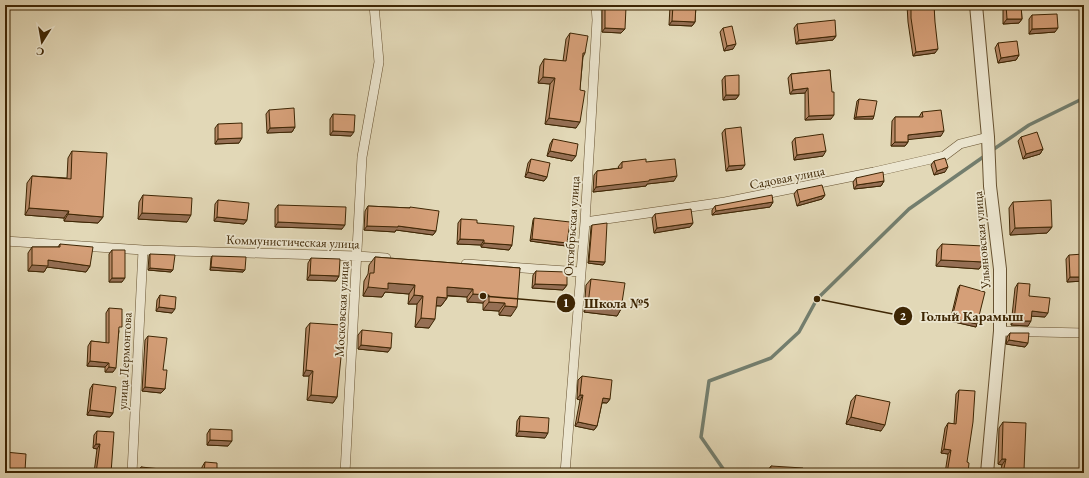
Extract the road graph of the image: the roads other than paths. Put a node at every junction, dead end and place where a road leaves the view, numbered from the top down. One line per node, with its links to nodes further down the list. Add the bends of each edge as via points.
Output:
1 (374, 5): 8 (street, Московская улица, via 379,62 362,157)
2 (596, 5): 5 (street, Октябрьская улица)
3 (976, 5): 4 (street, Ульяновская улица)
4 (988, 137): 5 (street, Садовая улица, via 960,144 944,156 874,172 725,202); 12 (street, Ульяновская улица, via 990,186 1000,269)
5 (585, 222): 11 (street, Октябрьская улица)
6 (5, 241): 7 (street, Коммунистическая улица)
7 (143, 250): 8 (street, Коммунистическая улица); 14 (street, улица Лермонтова)
8 (356, 256): 9 (street, Коммунистическая улица); 15 (street, Московская улица)
9 (395, 258)
10 (457, 263): 11 (street)
11 (581, 272): 16 (street, Октябрьская улица)
12 (1000, 331): 13 (street); 17 (street, Ульяновская улица)
13 (1084, 333)
14 (132, 473)
15 (346, 473)
16 (565, 473)
17 (987, 473)

